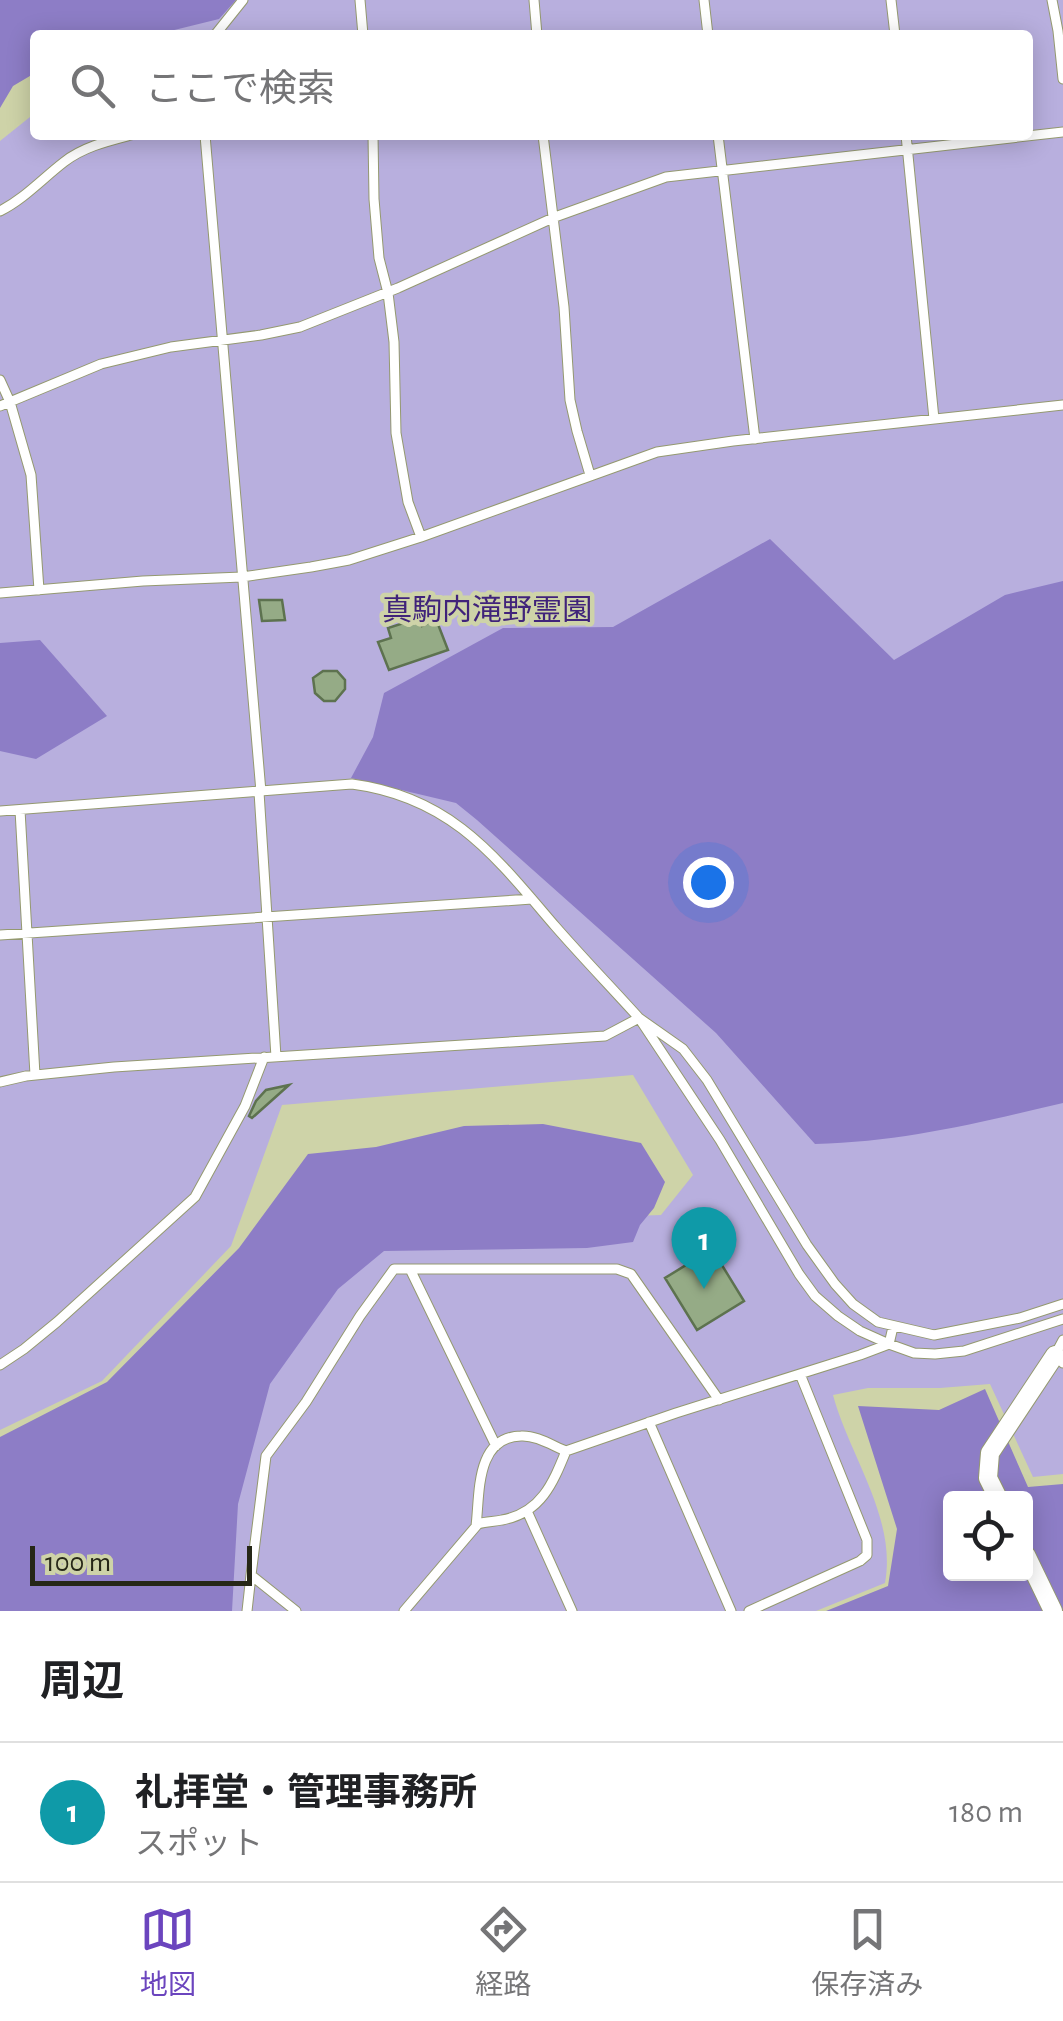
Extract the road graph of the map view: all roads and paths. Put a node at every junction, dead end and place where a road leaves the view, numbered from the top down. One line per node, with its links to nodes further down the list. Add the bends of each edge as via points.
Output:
1 (243, 0): 7 (lane)
2 (360, 0): 8 (lane)
3 (534, 0): 9 (lane)
4 (704, 0): 10 (lane)
5 (891, 0): 11 (lane)
6 (1052, 0): 12 (lane)
7 (219, 30)
8 (363, 30)
9 (537, 30)
10 (707, 30)
11 (894, 30)
12 (1063, 79)
13 (1063, 132): 14 (lane)
14 (1033, 135)
15 (113, 140): 24 (lane, via 67,160)
16 (205, 140): 27 (lane)
17 (373, 140): 26 (lane, via 379,258)
18 (543, 140): 25 (lane)
19 (719, 140): 23 (lane)
20 (907, 140): 22 (lane)
21 (990, 140): 22 (lane)
22 (908, 149): 23 (lane); 31 (lane)
23 (722, 169): 25 (lane, via 666,177); 32 (lane)
24 (0, 211)
25 (554, 217): 26 (lane); 33 (lane, via 570,400)
26 (388, 293): 27 (lane, via 300,327); 34 (lane, via 396,433)
27 (222, 338): 29 (lane, via 101,364); 35 (lane)
28 (0, 380): 29 (lane)
29 (5, 404): 36 (lane, via 30,475)
30 (1063, 405): 31 (lane)
31 (934, 419): 32 (lane)
32 (754, 438): 33 (lane, via 657,452)
33 (590, 475): 34 (lane)
34 (420, 537): 35 (lane, via 349,560)
35 (242, 577): 36 (lane); 38 (lane)
36 (39, 590): 37 (lane)
37 (0, 593)
38 (260, 792): 39 (lane); 41 (lane, via 352,784 423,802 502,863); 42 (lane)
39 (20, 810): 40 (lane); 43 (lane)
40 (0, 811)
41 (532, 899): 42 (lane); 45 (lane)
42 (267, 917): 43 (lane); 46 (lane)
43 (27, 933): 44 (lane); 48 (lane)
44 (0, 935)
45 (639, 1018): 46 (lane, via 605,1036); 53 (lane, via 682,1050 706,1080 835,1284 853,1304); 54 (lane, via 807,1285 838,1316)
46 (276, 1057): 47 (lane)
47 (264, 1058): 48 (lane); 56 (lane, via 195,1197)
48 (35, 1075): 49 (lane)
49 (0, 1082)
50 (410, 1269): 58 (lane, via 630,1274); 60 (lane); 66 (lane, via 394,1269 266,1456)
51 (1063, 1304): 53 (lane, via 934,1335)
52 (1063, 1319): 54 (lane, via 964,1351 935,1354)
53 (893, 1327): 54 (lane)
54 (889, 1344): 57 (lane)
55 (1060, 1353): 62 (street, via 990,1453)
56 (0, 1365)
57 (800, 1374): 58 (lane); 72 (lane, via 867,1540 866,1555)
58 (718, 1400): 59 (lane)
59 (650, 1422): 61 (lane); 71 (lane)
60 (496, 1446): 61 (lane, via 524,1435); 64 (lane, via 482,1470)
61 (566, 1451): 63 (lane, via 545,1495)
62 (994, 1491)
63 (527, 1511): 64 (lane); 70 (lane)
64 (476, 1526): 69 (lane)
65 (1033, 1569): 73 (street)
66 (251, 1575): 67 (lane); 68 (lane)
67 (247, 1611)
68 (296, 1611)
69 (404, 1611)
70 (572, 1611)
71 (731, 1611)
72 (748, 1611)
73 (1053, 1611)

